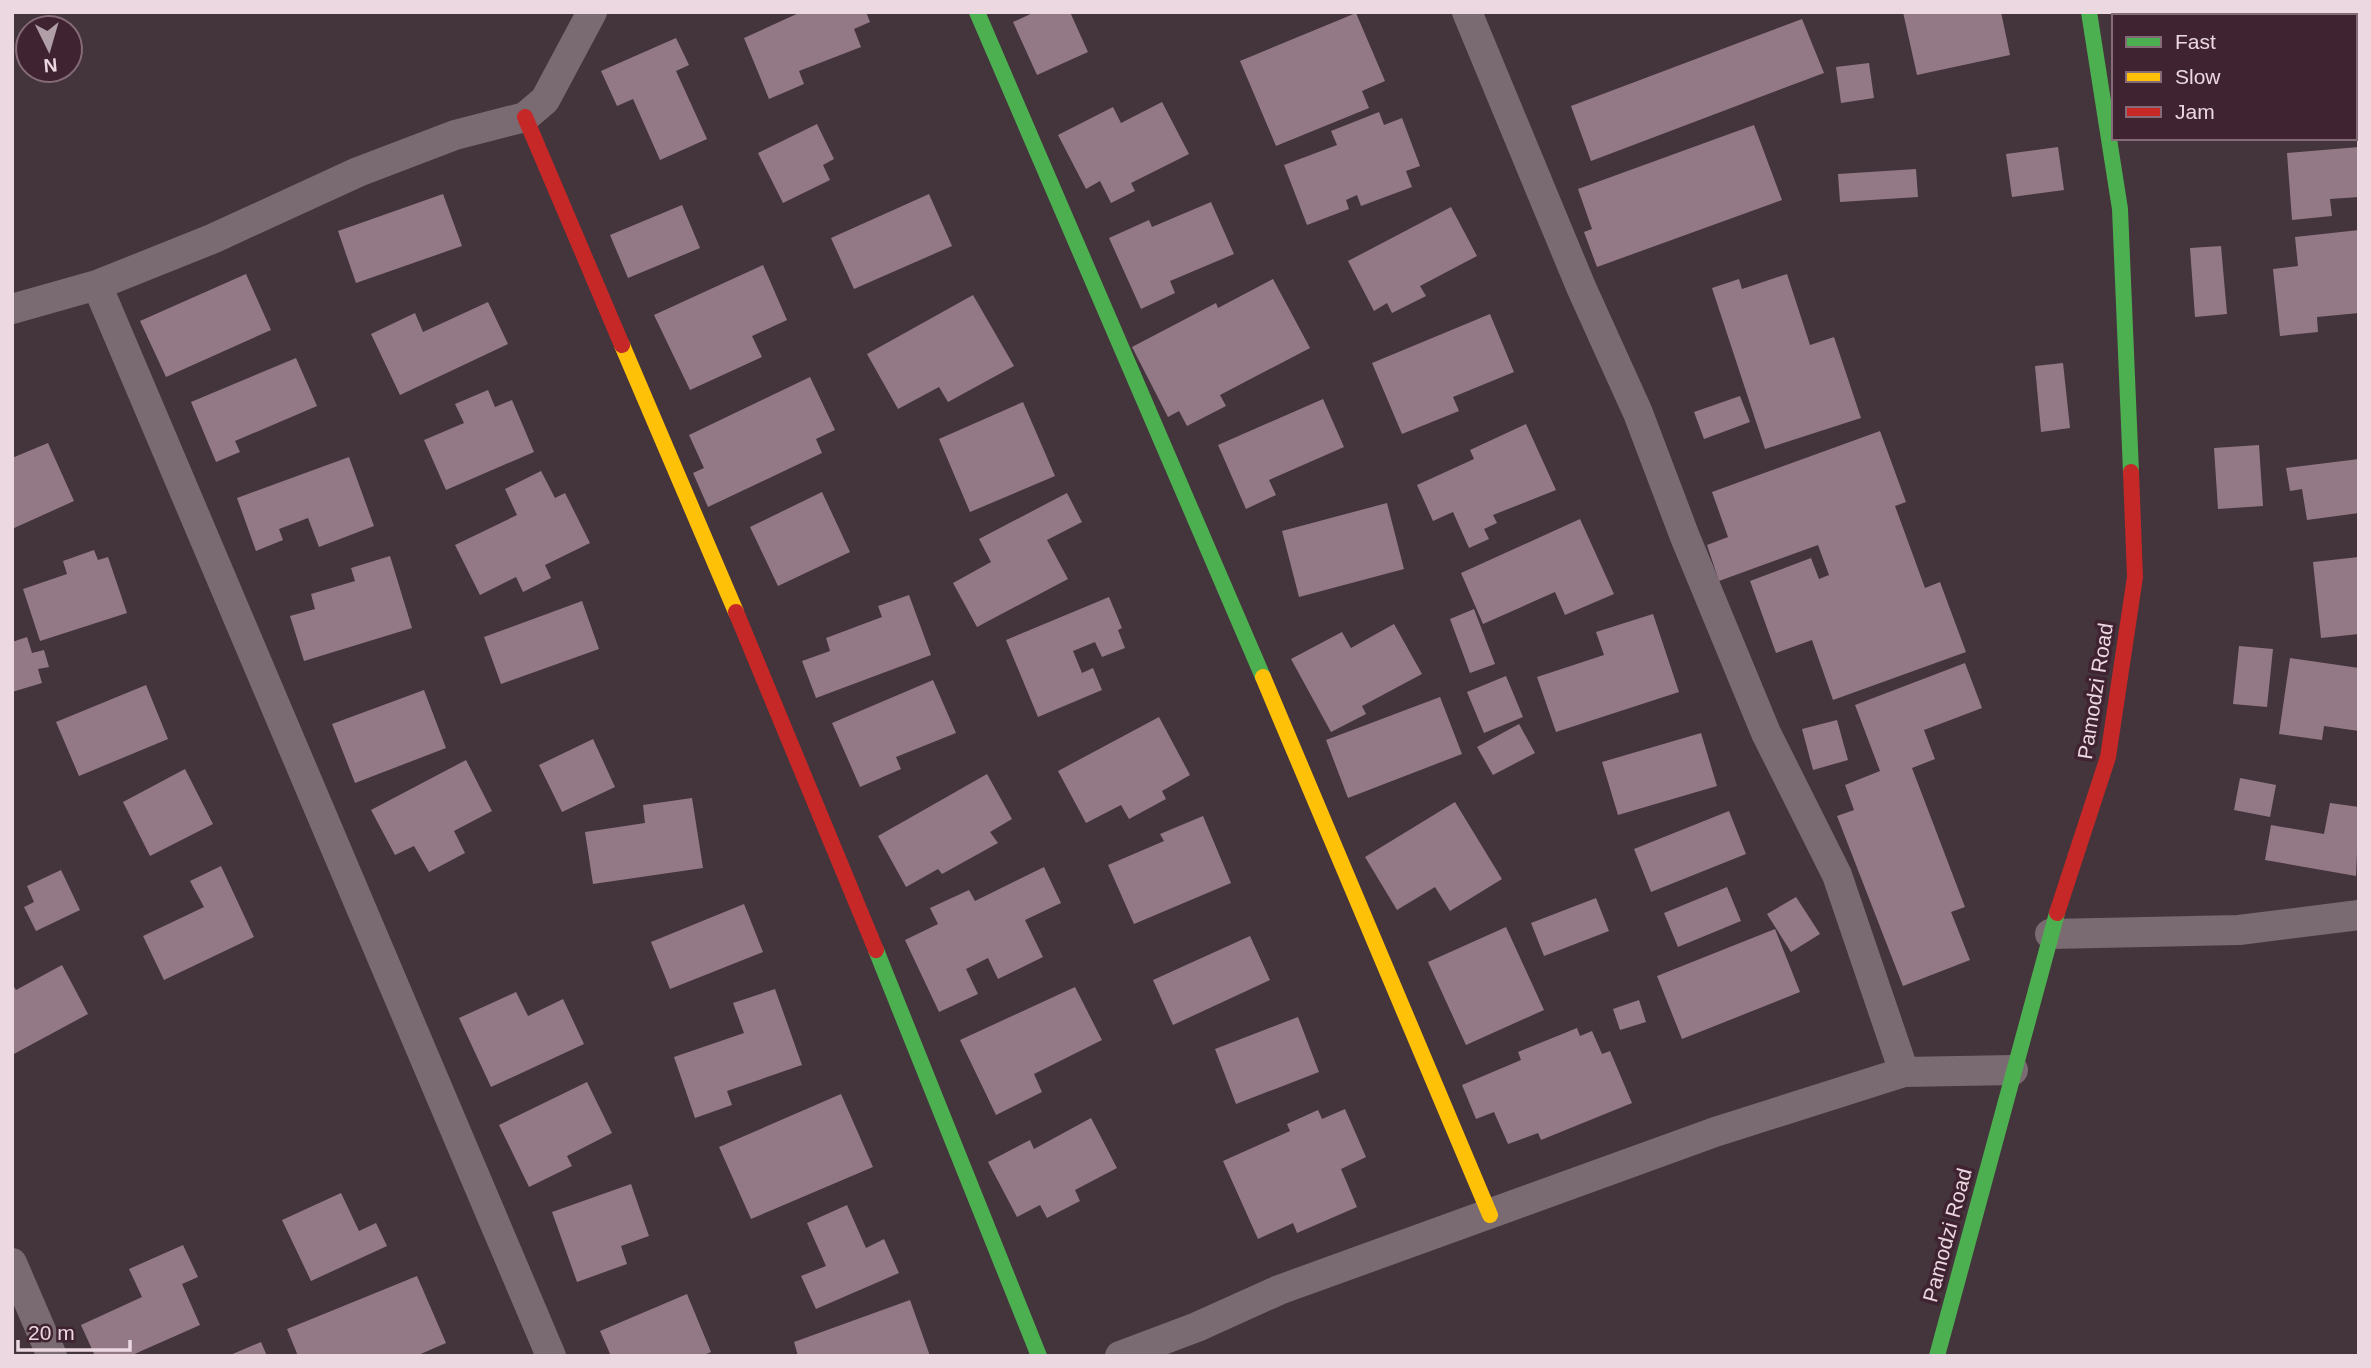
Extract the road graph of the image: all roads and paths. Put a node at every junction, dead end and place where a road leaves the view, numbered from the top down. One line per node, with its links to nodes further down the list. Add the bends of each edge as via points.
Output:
1 (592, 12): 5 (street, via 545,100)
2 (977, 12): 12 (street)
3 (1467, 12): 11 (street, via 1638,414 1761,721 1837,875)
4 (2089, 12): 9 (street, Pamodzi Road, via 2120,209 2135,577 2108,757)
5 (525, 117): 6 (street, via 455,135 383,163); 17 (street, via 813,792)
6 (97, 285): 7 (street); 16 (street)
7 (12, 309)
8 (2359, 915): 9 (street, via 2239,930)
9 (2050, 934): 10 (street, Pamodzi Road)
10 (2013, 1070): 11 (street); 19 (street, Pamodzi Road)
11 (1904, 1072): 12 (street, via 1715,1132)
12 (1490, 1215): 14 (street, via 1279,1290)
13 (12, 1263): 15 (street)
14 (1197, 1341): 18 (street)
15 (52, 1356)
16 (551, 1356)
17 (1039, 1356)
18 (1120, 1356)
19 (1937, 1356)

